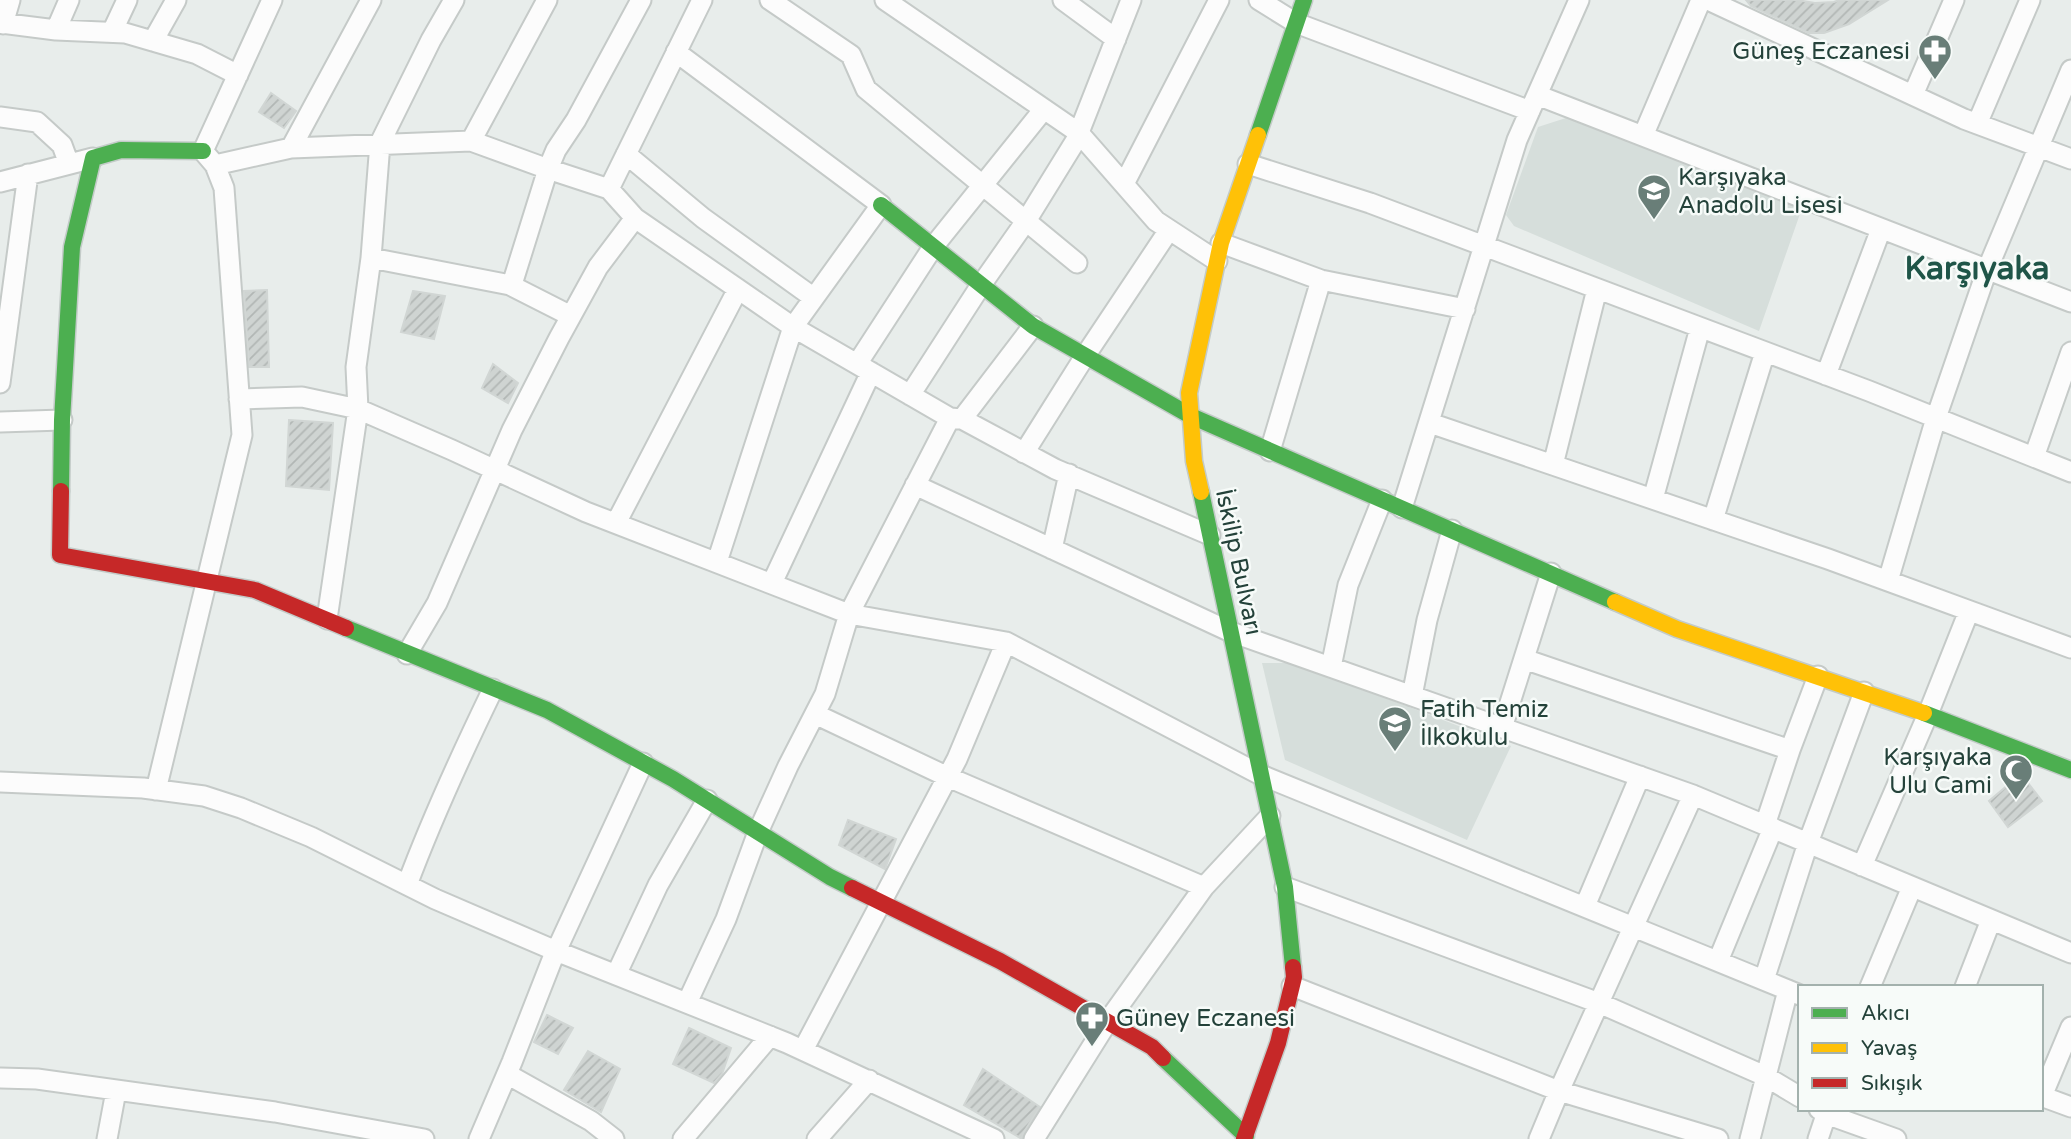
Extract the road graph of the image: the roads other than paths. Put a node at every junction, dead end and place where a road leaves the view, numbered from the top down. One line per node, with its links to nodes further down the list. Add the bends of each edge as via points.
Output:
1 (10, 0): 23 (street)
2 (69, 0): 25 (street)
3 (127, 0): 26 (street)
4 (176, 0): 28 (street)
5 (272, 0): 31 (street)
6 (371, 0): 42 (street)
7 (454, 0): 40 (street)
8 (547, 0): 39 (street)
9 (702, 0): 29 (street)
10 (770, 0): 53 (street, via 851,55 866,89)
11 (885, 0): 34 (street)
12 (1063, 0): 27 (street)
13 (1131, 0): 27 (street)
14 (1219, 0): 52 (street)
15 (1259, 0): 24 (street)
16 (1304, 0): 24 (street, İskilip Bulvarı)
17 (1579, 0): 33 (street)
18 (1701, 0): 38 (street)
19 (1708, 0): 32 (street)
20 (1954, 0): 32 (street)
21 (2030, 0): 36 (street)
22 (637, 1): 49 (street)
23 (2, 23): 25 (street)
24 (1296, 23): 33 (street); 48 (street, İskilip Bulvarı)
25 (56, 30): 26 (street)
26 (111, 32): 28 (street)
27 (1116, 38): 37 (street)
28 (153, 41): 31 (street, via 197,54)
29 (676, 52): 43 (street); 55 (street)
30 (2071, 70): 41 (street)
31 (238, 75): 45 (street)
32 (1913, 95): 36 (street)
33 (1534, 103): 38 (street); 61 (street, via 1517,141)
34 (1044, 108): 37 (street); 53 (street)
35 (0, 117): 47 (street, via 37,121 62,145)
36 (1977, 124): 41 (street)
37 (1079, 133): 52 (street); 57 (street)
38 (1643, 136): 58 (street)
39 (471, 141): 40 (street); 49 (street)
40 (380, 143): 42 (street); 63 (street)
41 (2039, 147): 46 (street); 65 (street)
42 (290, 148): 45 (street)
43 (626, 154): 54 (street); 72 (street, via 703,218)
44 (93, 158): 45 (street, via 121,150); 47 (street); 91 (street, via 72,247)
45 (209, 158): 86 (street, via 224,188)
46 (2071, 159)
47 (69, 164): 50 (street)
48 (1248, 164): 61 (street, via 1370,203); 62 (street, İskilip Bulvarı)
49 (548, 169): 54 (street); 67 (street)
50 (27, 174): 51 (street); 71 (street)
51 (0, 182)
52 (1124, 184): 59 (street)
53 (984, 186): 57 (street); 60 (street)
54 (608, 189): 56 (street)
55 (881, 205): 60 (street); 72 (street)
56 (635, 218): 69 (street); 75 (street, via 598,267)
57 (1026, 221): 64 (street); 68 (street)
58 (1881, 229): 65 (street); 83 (street)
59 (1169, 230): 62 (street); 81 (street)
60 (933, 247): 68 (street); 82 (street)
61 (1485, 247): 70 (street); 74 (street)
62 (1219, 252): 66 (street); 88 (street, İskilip Bulvarı, via 1189,393)
63 (371, 258): 67 (street); 87 (street, via 356,367)
64 (1077, 263)
65 (1987, 270): 73 (street); 89 (street)
66 (1321, 280): 74 (street); 94 (street)
67 (510, 285): 75 (street)
68 (981, 285): 76 (street); 85 (street)
69 (738, 289): 77 (street); 106 (street)
70 (1597, 289): 78 (street); 97 (street)
71 (6, 295): 84 (street)
72 (814, 298): 77 (street)
73 (2071, 302)
74 (1465, 309): 93 (street)
75 (571, 316): 98 (street)
76 (1032, 326): 81 (street); 90 (street)
77 (793, 327): 82 (street); 110 (street)
78 (1700, 328): 79 (street); 103 (street)
79 (1765, 352): 83 (street); 105 (street)
80 (2071, 352): 96 (street)
81 (1085, 356): 88 (street); 95 (street)
82 (864, 368): 85 (street); 114 (street)
83 (1826, 375): 89 (street)
84 (1, 383)
85 (910, 394): 90 (street)
86 (239, 399): 87 (street, via 302,397); 112 (street, via 242,435)
87 (358, 409): 98 (street); 117 (street)
88 (1191, 416): 94 (street); 108 (street, İskilip Bulvarı, via 1194,461)
89 (1936, 418): 96 (street); 113 (street)
90 (956, 419): 95 (street); 101 (street)
91 (62, 420): 92 (street); 112 (street, via 60,555)
92 (0, 422)
93 (1430, 423): 97 (street); 104 (street)
94 (1270, 451): 102 (street)
95 (1024, 453): 100 (street)
96 (2034, 457): 99 (street)
97 (1553, 465): 103 (street)
98 (496, 470): 106 (street); 121 (street, via 438,603)
99 (2071, 472)
100 (1069, 474): 108 (street); 109 (street)
101 (915, 485): 109 (street); 116 (street)
102 (1382, 499): 104 (street); 123 (street, via 1348,585)
103 (1653, 499): 105 (street)
104 (1402, 508): 107 (street)
105 (1713, 520): 113 (street)
106 (616, 523): 110 (street)
107 (1452, 530): 111 (street); 127 (street)
108 (1210, 535): 118 (street, İskilip Bulvarı)
109 (1052, 548): 118 (street)
110 (717, 562): 114 (street)
111 (1551, 573): 122 (street); 124 (street, via 1678,629)
112 (207, 580): 117 (street, via 255,590); 138 (street)
113 (1888, 581): 115 (street)
114 (772, 583): 116 (street)
115 (1969, 611): 120 (street); 129 (street)
116 (849, 614): 119 (street); 128 (street)
117 (327, 620): 121 (street)
118 (1231, 632): 123 (street); 134 (street, İskilip Bulvarı)
119 (1006, 642): 134 (street); 136 (street)
120 (2071, 648)
121 (407, 654): 125 (street)
122 (1524, 659): 130 (street); 131 (street)
123 (1331, 667): 127 (street)
124 (1818, 676): 126 (street); 131 (street)
125 (494, 689): 132 (street, via 547,710); 146 (street)
126 (1864, 692): 129 (street); 144 (street)
127 (1412, 696): 130 (street)
128 (815, 714): 136 (street); 143 (street)
129 (1928, 714): 133 (street); 145 (street)
130 (1502, 728): 135 (street)
131 (1790, 750): 142 (street)
132 (643, 763): 140 (street); 154 (street)
133 (2071, 770)
134 (1261, 775): 141 (street, İskilip Bulvarı); 151 (street)
135 (1640, 776): 139 (street); 151 (street)
136 (948, 777): 147 (street); 150 (street)
137 (0, 782): 138 (street)
138 (156, 790): 146 (street, via 204,796 241,808 310,836)
139 (1693, 795): 142 (street); 153 (street)
140 (707, 800): 143 (street); 157 (street, via 658,884)
141 (1270, 816): 147 (street); 148 (street, İskilip Bulvarı)
142 (1769, 827): 144 (street); 156 (street)
143 (758, 832): 150 (street); 163 (street, via 726,919)
144 (1808, 843): 145 (street); 158 (street)
145 (1862, 866): 149 (street)
146 (407, 885): 154 (street)
147 (1204, 887): 165 (street)
148 (1285, 887): 161 (street, İskilip Bulvarı); 164 (street)
149 (1912, 887): 152 (street); 159 (street)
150 (882, 903): 165 (street); 168 (street)
151 (1585, 906): 153 (street)
152 (1991, 920): 155 (street); 160 (street)
153 (1634, 926): 156 (street); 164 (street)
154 (556, 951): 157 (street); 169 (street)
155 (2071, 953)
156 (1718, 961): 158 (street)
157 (616, 975): 163 (street)
158 (1764, 980): 162 (street)
159 (1871, 985)
160 (1966, 985)
161 (1292, 986): 174 (street); 181 (street, İskilip Bulvarı, via 1278,1043)
162 (1794, 993): 170 (street)
163 (687, 1003): 167 (street)
164 (1599, 1003): 170 (street); 174 (street)
165 (1108, 1021): 181 (street, via 1152,1047); 189 (street)
166 (2071, 1027): 175 (street)
167 (770, 1036): 168 (street); 186 (street)
168 (803, 1050): 172 (street)
169 (507, 1074): 184 (street); 185 (street)
170 (1765, 1076): 176 (street); 192 (street)
171 (0, 1078): 173 (street)
172 (869, 1080): 187 (street); 188 (street)
173 (116, 1091): 180 (street, via 275,1112); 182 (street)
174 (1559, 1091): 190 (street); 191 (street)
175 (2043, 1094)
176 (1798, 1096)
177 (2043, 1096): 178 (street)
178 (2071, 1107)
179 (1824, 1111): 193 (street); 194 (street)
180 (344, 1132): 183 (street)
181 (1245, 1137)
182 (107, 1139)
183 (424, 1139)
184 (479, 1139)
185 (614, 1139)
186 (683, 1139)
187 (817, 1139)
188 (994, 1139)
189 (1034, 1139)
190 (1539, 1139)
191 (1718, 1139)
192 (1750, 1139)
193 (1818, 1139)
194 (1896, 1139)

